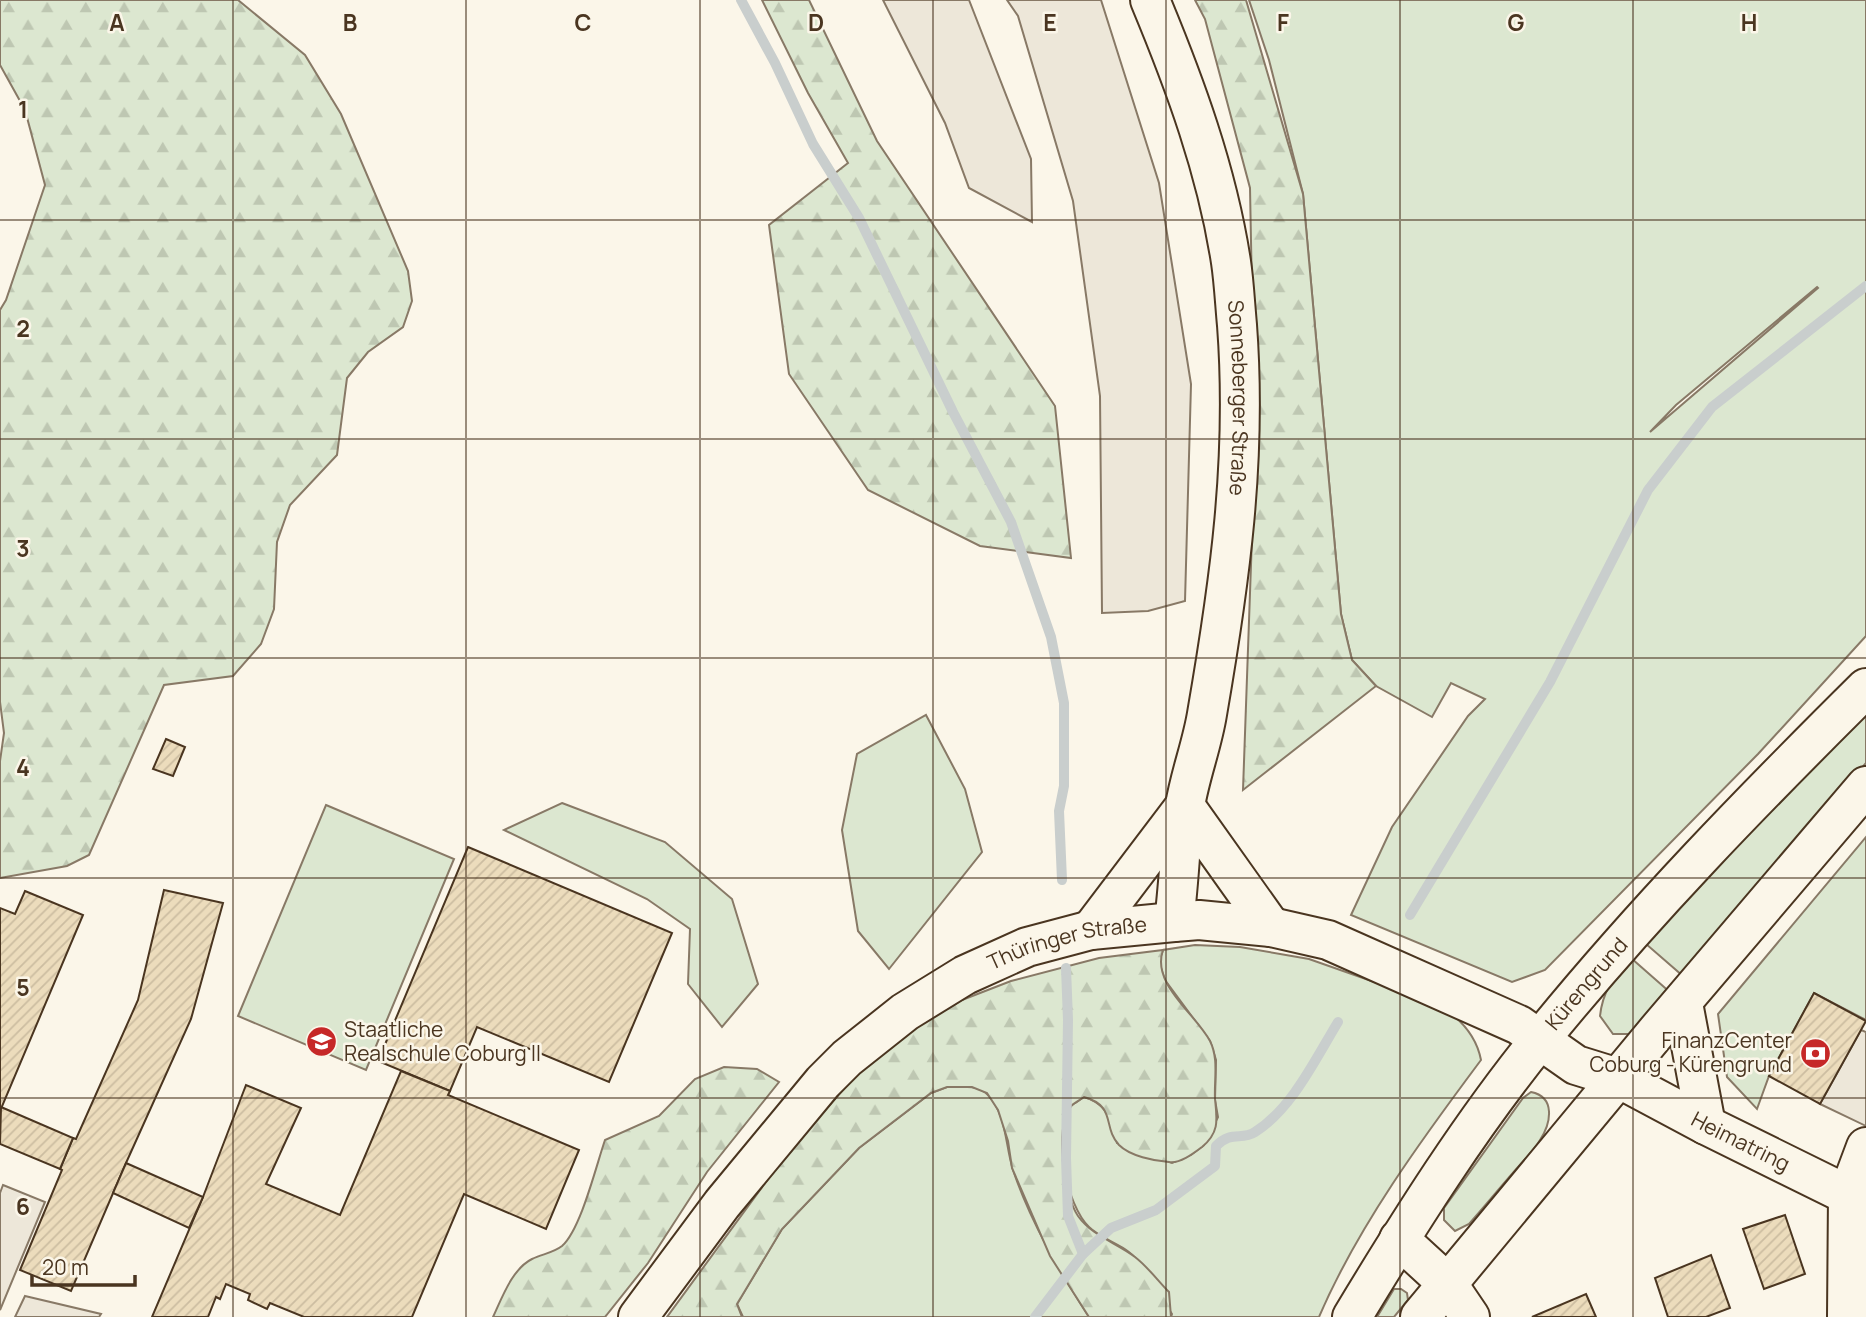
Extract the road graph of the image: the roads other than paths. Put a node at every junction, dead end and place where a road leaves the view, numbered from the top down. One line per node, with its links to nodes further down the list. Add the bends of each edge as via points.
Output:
1 (1150, 0): 4 (street, Sonneberger Straße, via 1198,126 1220,204 1232,264 1241,402 1240,476 1230,580 1207,718)
2 (1866, 688): 9 (street, Kürengrund, via 1699,856)
3 (1865, 788): 8 (street)
4 (1185, 806): 5 (street, Sonneberger Straße); 6 (street); 7 (street, Sonneberger Straße)
5 (1187, 921): 6 (street, Thüringer Straße); 7 (street, Thüringer Straße)
6 (1271, 927): 9 (street, Thüringer Straße, via 1328,940)
7 (1091, 930): 16 (street, Thüringer Straße, via 1027,947 965,975 905,1012 847,1058 722,1204)
8 (1683, 1003): 10 (street); 11 (street)
9 (1541, 1038): 10 (street, Heimatring, via 1585,1049); 14 (street, Kürengrund)
10 (1618, 1078): 11 (street, Heimatring); 15 (street)
11 (1706, 1125): 13 (street, Heimatring)
12 (1866, 1147): 13 (street)
13 (1857, 1199): 20 (street)
14 (1399, 1239): 15 (street); 17 (street, Kürengrund)
15 (1447, 1283): 18 (street); 19 (street)
16 (638, 1317)
17 (1352, 1317)
18 (1420, 1317)
19 (1470, 1317)
20 (1847, 1317)

